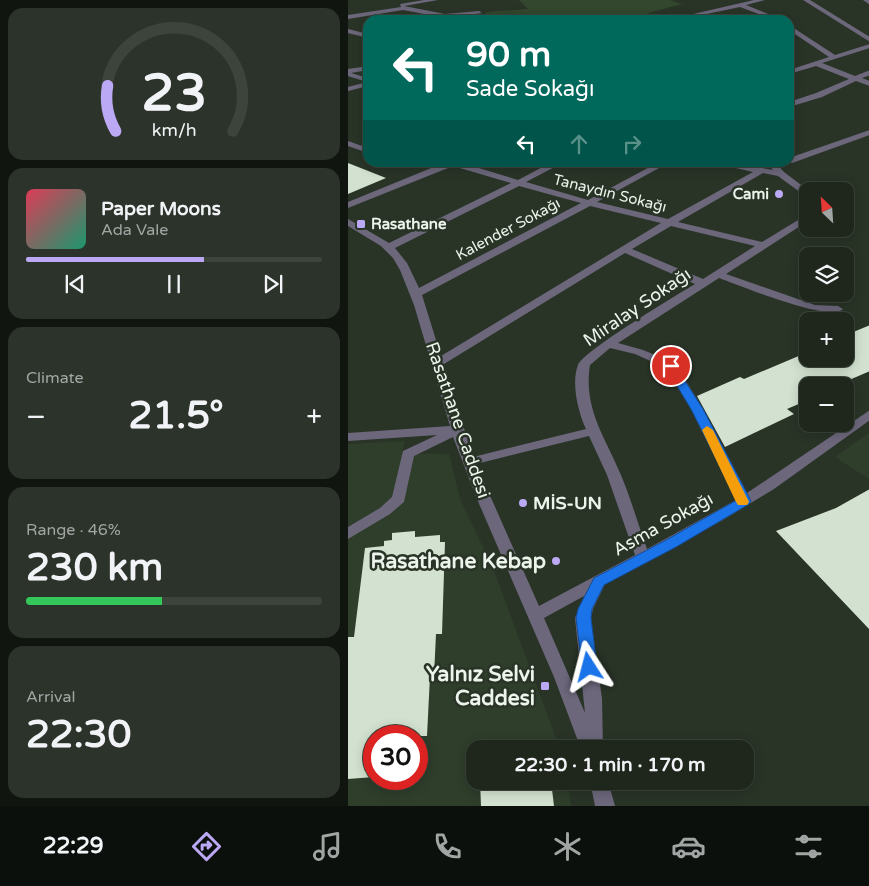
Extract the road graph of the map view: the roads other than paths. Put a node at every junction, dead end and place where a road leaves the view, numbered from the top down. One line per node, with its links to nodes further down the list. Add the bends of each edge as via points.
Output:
1 (435, 0): 10 (street)
2 (762, 0): 6 (street)
3 (806, 0): 17 (street)
4 (866, 0): 5 (street)
5 (870, 3)
6 (739, 5): 8 (street); 15 (street)
7 (479, 13): 12 (street)
8 (708, 13): 13 (street); 14 (street)
9 (361, 14): 10 (street); 11 (street, via 403,8)
10 (348, 15)
11 (436, 15)
12 (456, 15)
13 (697, 15)
14 (712, 15)
15 (770, 15)
16 (794, 31): 19 (street)
17 (870, 40)
18 (870, 46): 19 (street)
19 (833, 58): 20 (street)
20 (815, 63): 22 (street); 25 (street)
21 (363, 69): 23 (street)
22 (794, 69)
23 (348, 72): 26 (street)
24 (870, 72): 25 (street)
25 (852, 78): 28 (street); 30 (street)
26 (363, 80)
27 (363, 84): 29 (street)
28 (870, 84)
29 (348, 89)
30 (794, 103)
31 (870, 132): 34 (street)
32 (348, 143): 33 (street)
33 (363, 149)
34 (794, 159)
35 (444, 167): 46 (street)
36 (467, 167): 43 (street, Tanaydın Sokağı)
37 (550, 167): 43 (street)
38 (657, 167): 45 (street, Kalender Sokağı)
39 (740, 167): 41 (street)
40 (775, 167): 42 (street)
41 (761, 171): 42 (street); 48 (street)
42 (781, 174): 44 (street)
43 (520, 183): 45 (street, Tanaydın Sokağı); 51 (street)
44 (799, 188)
45 (590, 203): 48 (street, Tanaydın Sokağı); 55 (street, Kalender Sokağı)
46 (348, 205)
47 (348, 222): 51 (street, Rasathane Caddesi)
48 (670, 222): 50 (street, Tanaydın Sokağı); 52 (street)
49 (799, 223): 50 (street, Miralay Sokağı)
50 (761, 246): 53 (street, Miralay Sokağı)
51 (388, 247): 55 (street, Rasathane Caddesi, via 401,262)
52 (626, 250): 54 (street); 58 (street)
53 (716, 274): 54 (street, Miralay Sokağı); 56 (street, via 814,308)
54 (702, 283): 57 (street, Miralay Sokağı)
55 (416, 294): 58 (street, Rasathane Caddesi)
56 (838, 309)
57 (608, 344): 61 (street, Miralay Sokağı, via 584,364 581,383); 64 (street, via 640,352 671,366)
58 (438, 362): 60 (street, Rasathane Caddesi)
59 (870, 414): 64 (street, Asma Sokağı, via 776,482)
60 (458, 430): 62 (street); 63 (street, Rasathane Caddesi); 65 (street, via 408,454 399,498 385,511)
61 (593, 431): 63 (street); 66 (street, Miralay Sokağı, via 614,475)
62 (348, 437)
63 (469, 462): 68 (street, Rasathane Caddesi)
64 (744, 501): 66 (street, Asma Sokağı)
65 (348, 534)
66 (643, 558): 67 (street, Asma Sokağı)
67 (599, 582): 68 (street, Asma Sokağı); 70 (street, via 583,618 594,700)
68 (534, 616): 69 (street, Rasathane Caddesi)
69 (589, 740)
70 (594, 740)
71 (601, 790): 72 (street)
72 (605, 806)

